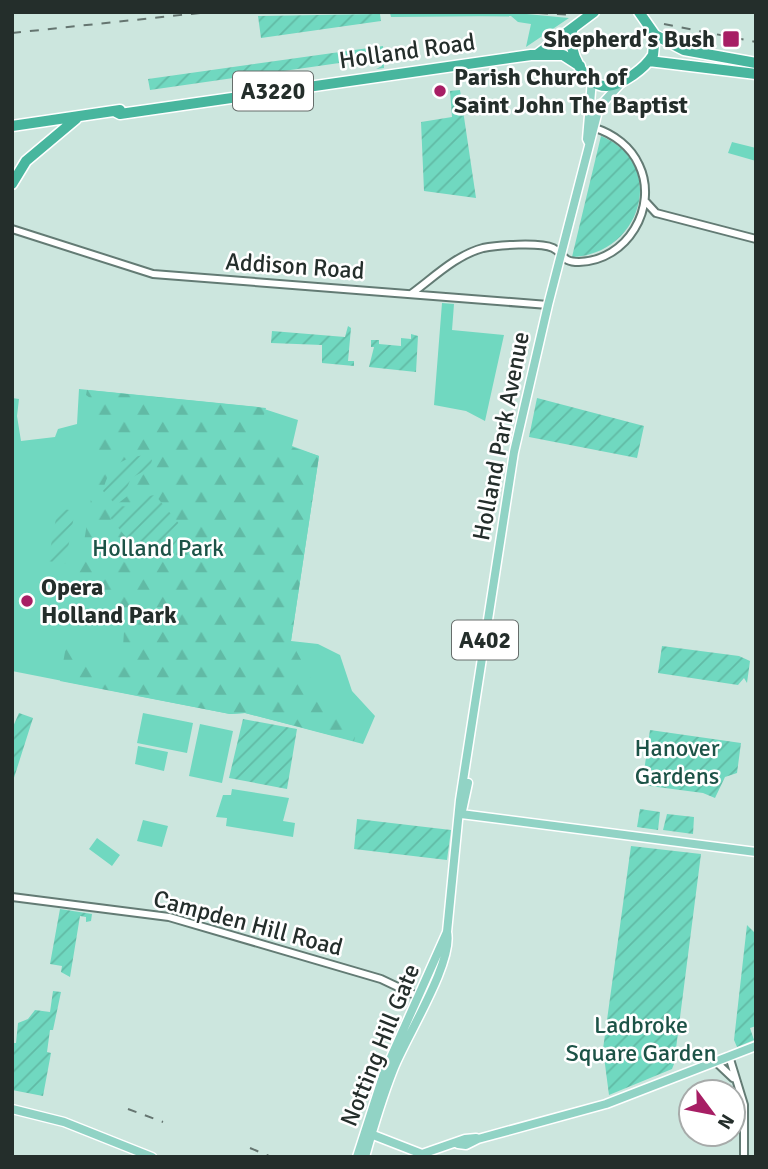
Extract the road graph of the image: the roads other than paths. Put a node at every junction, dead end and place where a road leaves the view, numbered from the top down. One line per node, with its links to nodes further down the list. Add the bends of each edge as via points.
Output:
1 (594, 12): 3 (highway, A3220)
2 (639, 12): 4 (highway)
3 (572, 31): 5 (highway, Holland Road / A3220); 8 (highway, A3220, via 569,45)
4 (655, 35): 6 (highway); 7 (highway, via 684,50)
5 (538, 54): 8 (highway, Holland Road / A3220, via 563,55); 12 (highway, Holland Road / A3220)
6 (649, 61): 9 (highway); 11 (highway)
7 (756, 62)
8 (580, 66): 10 (highway, A3220)
9 (756, 74)
10 (592, 80): 11 (highway, via 608,86); 17 (main road, Holland Park Avenue / A402)
11 (623, 81): 15 (main road, Holland Park Avenue / A402, via 601,102)
12 (76, 119): 13 (highway, Holland Road / A3220); 16 (highway, A3220)
13 (44, 121): 14 (highway, Holland Road / A3220); 16 (highway, via 52,125)
14 (12, 126)
15 (595, 128): 17 (main road, Holland Park Avenue / A402); 19 (street, via 618,140 635,158)
16 (55, 134): 18 (highway, A3220, via 26,161)
17 (589, 143): 24 (main road, Holland Park Avenue / A402)
18 (12, 184)
19 (645, 201): 20 (street); 21 (street)
20 (656, 213): 21 (street); 23 (street)
21 (641, 218): 24 (street, via 632,235 610,253 582,262)
22 (13, 229): 25 (street, Addison Road, via 153,274)
23 (756, 239)
24 (560, 257): 25 (street, via 551,247 485,248 449,265); 26 (main road, Holland Park Avenue / A402)
25 (411, 294): 26 (street, Addison Road)
26 (548, 305): 27 (main road, Holland Park Avenue / A402, via 509,476)
27 (461, 814): 28 (main road, via 624,831); 30 (main road, Holland Park Avenue / A402)
28 (756, 852)
29 (12, 897): 32 (street, Campden Hill Road, via 169,917 381,979)
30 (444, 949): 31 (main road, Notting Hill Gate / A402); 32 (main road, Notting Hill Gate / A402)
31 (428, 995): 32 (street); 39 (main road, Notting Hill Gate / A402)
32 (418, 997): 39 (main road, Notting Hill Gate / A402, via 384,1073)
33 (756, 1046): 34 (main road)
34 (729, 1056): 35 (main road); 37 (street)
35 (715, 1061): 36 (street); 40 (main road, via 578,1113 465,1139)
36 (732, 1078)
37 (734, 1078)
38 (12, 1109): 41 (main road, via 64,1122)
39 (367, 1136): 40 (main road); 42 (main road, Notting Hill Gate / A402); 43 (main road, Notting Hill Gate / A402)
40 (428, 1155)
41 (152, 1157)
42 (357, 1157)
43 (365, 1157)

